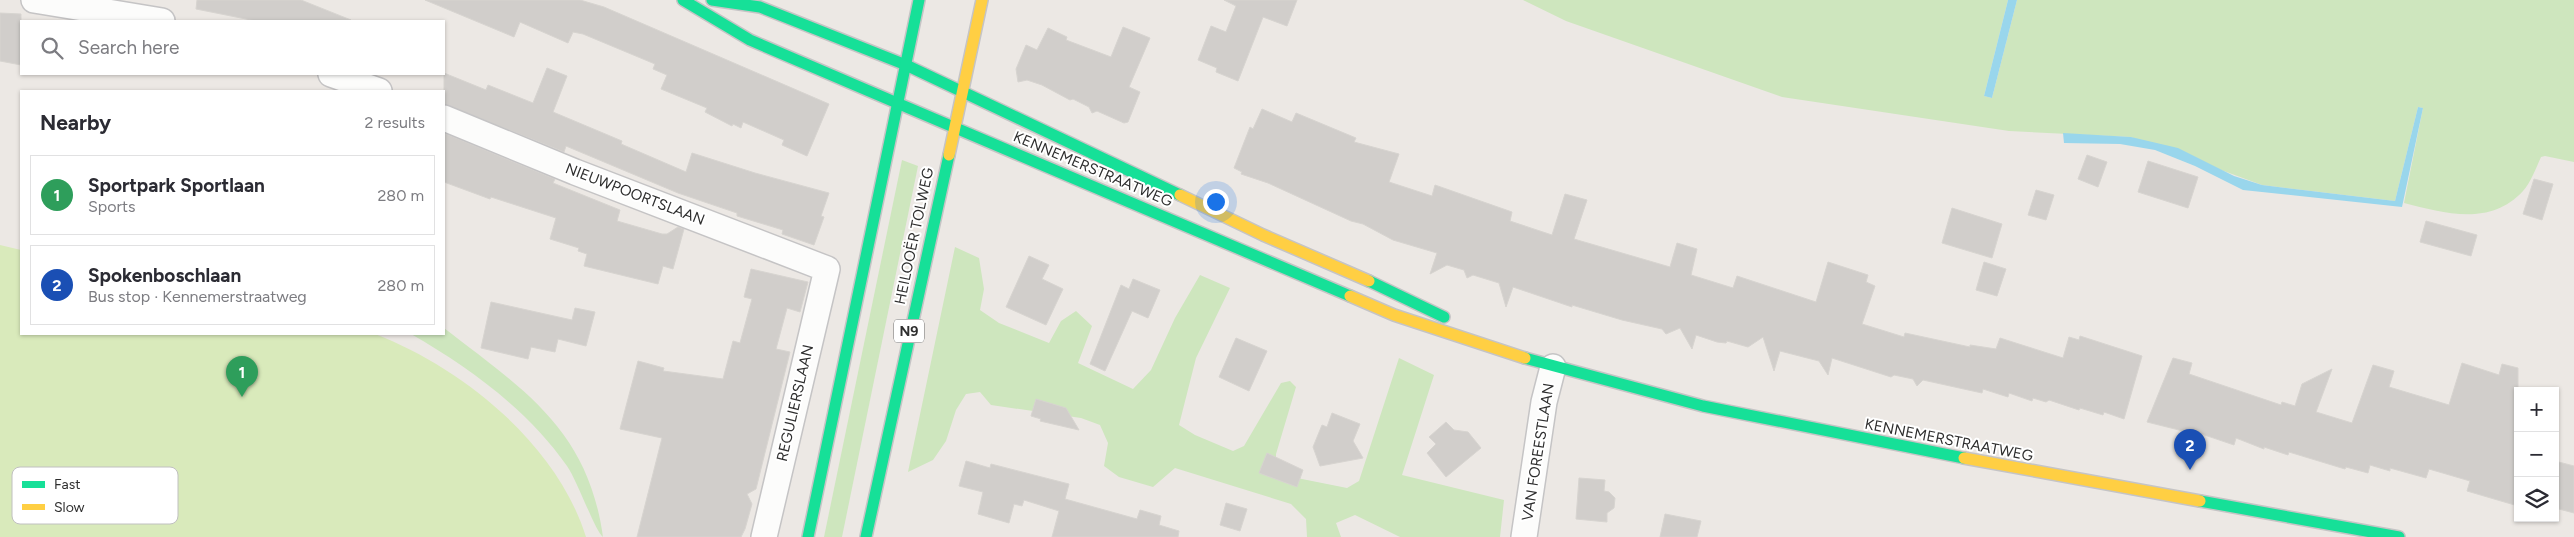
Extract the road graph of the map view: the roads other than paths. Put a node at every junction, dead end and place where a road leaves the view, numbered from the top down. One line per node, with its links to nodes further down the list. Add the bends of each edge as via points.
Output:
1 (34, 0): 6 (street)
2 (683, 0): 11 (main road, KENNEMERSTRAATWEG, via 750,40)
3 (712, 0): 7 (main road, KENNEMERSTRAATWEG, via 760,7)
4 (919, 0): 7 (main road)
5 (982, 0): 10 (main road, HEILOOËR TOLWEG / N9)
6 (156, 20)
7 (906, 65): 10 (main road, KENNEMERSTRAATWEG); 11 (main road)
8 (334, 75): 9 (street)
9 (376, 90)
10 (961, 91): 13 (main road, HEILOOËR TOLWEG / N9); 15 (main road, KENNEMERSTRAATWEG, via 1263,235 1396,292)
11 (897, 103): 13 (main road, KENNEMERSTRAATWEG); 18 (main road)
12 (445, 118): 14 (street, NIEUWPOORTSLAAN)
13 (954, 126): 15 (main road, KENNEMERSTRAATWEG, via 1394,315); 19 (main road, HEILOOËR TOLWEG / N9)
14 (827, 269): 17 (street, REGULIERSLAAN)
15 (1500, 348): 16 (main road, KENNEMERSTRAATWEG)
16 (1553, 367): 20 (street, VAN FOREESTLAAN, via 1544,402); 21 (main road, KENNEMERSTRAATWEG, via 1703,406 1851,437)
17 (764, 537)
18 (808, 537)
19 (866, 537)
20 (1524, 537)
21 (2399, 537)

